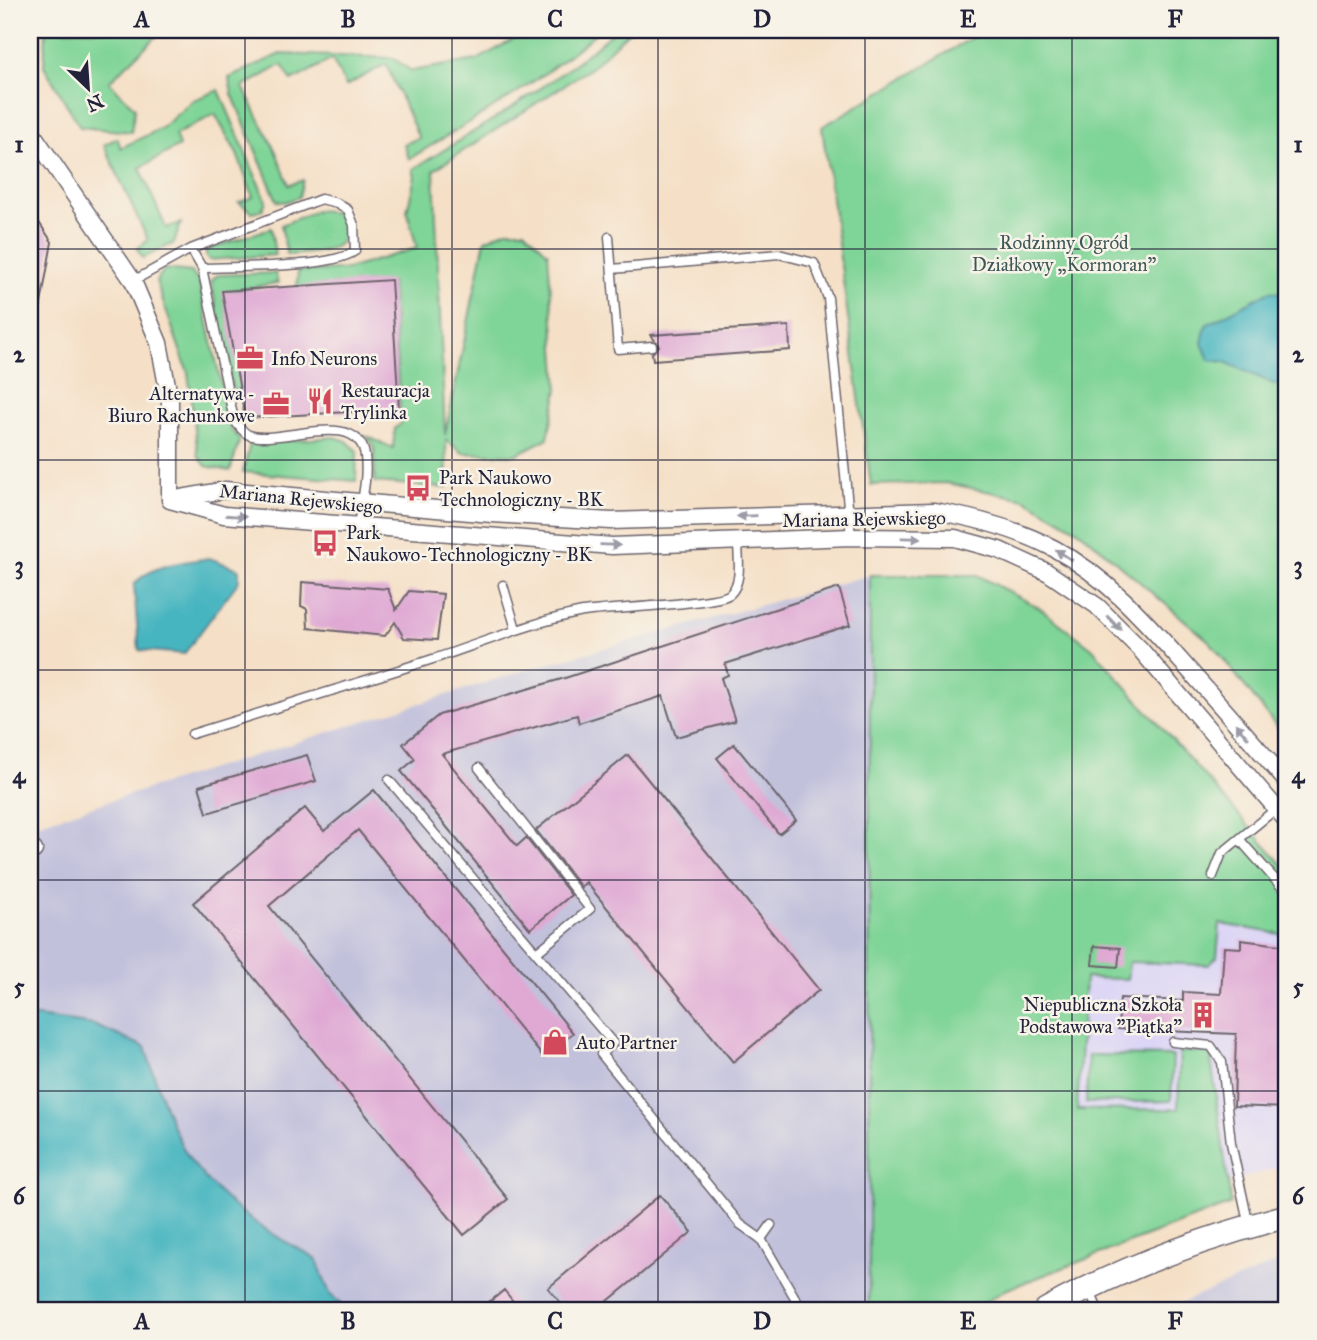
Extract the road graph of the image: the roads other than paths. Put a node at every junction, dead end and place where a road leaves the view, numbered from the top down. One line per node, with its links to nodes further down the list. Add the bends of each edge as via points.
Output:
1 (30, 130): 6 (street)
2 (609, 236): 5 (lane)
3 (191, 250): 4 (lane); 4 (lane, via 321,199 348,210 354,225 355,251 343,259); 6 (lane)
4 (202, 268): 9 (lane, via 234,420 246,434 260,438 339,429 354,437 365,453)
5 (612, 269): 7 (lane, via 618,349); 10 (lane, via 779,254 814,263 828,298)
6 (133, 281): 8 (street, via 159,342 170,401)
7 (652, 346)
8 (170, 500): 9 (street, Mariana Rejewskiego, via 225,490); 11 (street, Mariana Rejewskiego, one-way to 11, via 224,515)
9 (361, 501): 10 (street, Mariana Rejewskiego, one-way to 9, via 611,521); 11 (lane)
10 (849, 512): 12 (lane); 19 (street, Mariana Rejewskiego, one-way to 10, via 1142,617 1110,586 1056,550 969,517 933,511)
11 (358, 526): 13 (street, Mariana Rejewskiego, one-way to 13, via 612,546)
12 (851, 537): 13 (street, Mariana Rejewskiego); 20 (street, Mariana Rejewskiego, one-way to 20, via 955,538 999,550 1047,572 1097,606 1140,649)
13 (738, 543): 15 (lane, via 738,578 731,593 715,601 618,608)
14 (503, 585): 15 (lane)
15 (516, 629): 16 (lane)
16 (192, 734)
17 (479, 768): 24 (lane, via 590,909)
18 (389, 780): 24 (lane)
19 (1287, 782)
20 (1282, 814): 21 (lane)
21 (1240, 840): 22 (lane, via 1222,853); 23 (lane)
22 (1213, 876)
23 (1287, 893)
24 (536, 953): 29 (lane, via 613,1043 601,1054 740,1224)
25 (1173, 1042): 28 (lane, via 1211,1046 1222,1062 1231,1143)
26 (1287, 1216): 28 (street)
27 (771, 1225): 29 (lane)
28 (1249, 1226): 30 (street)
29 (761, 1239): 31 (lane)
30 (1088, 1287): 32 (street); 33 (lane)
31 (803, 1310)
32 (1046, 1310)
33 (1098, 1310)

